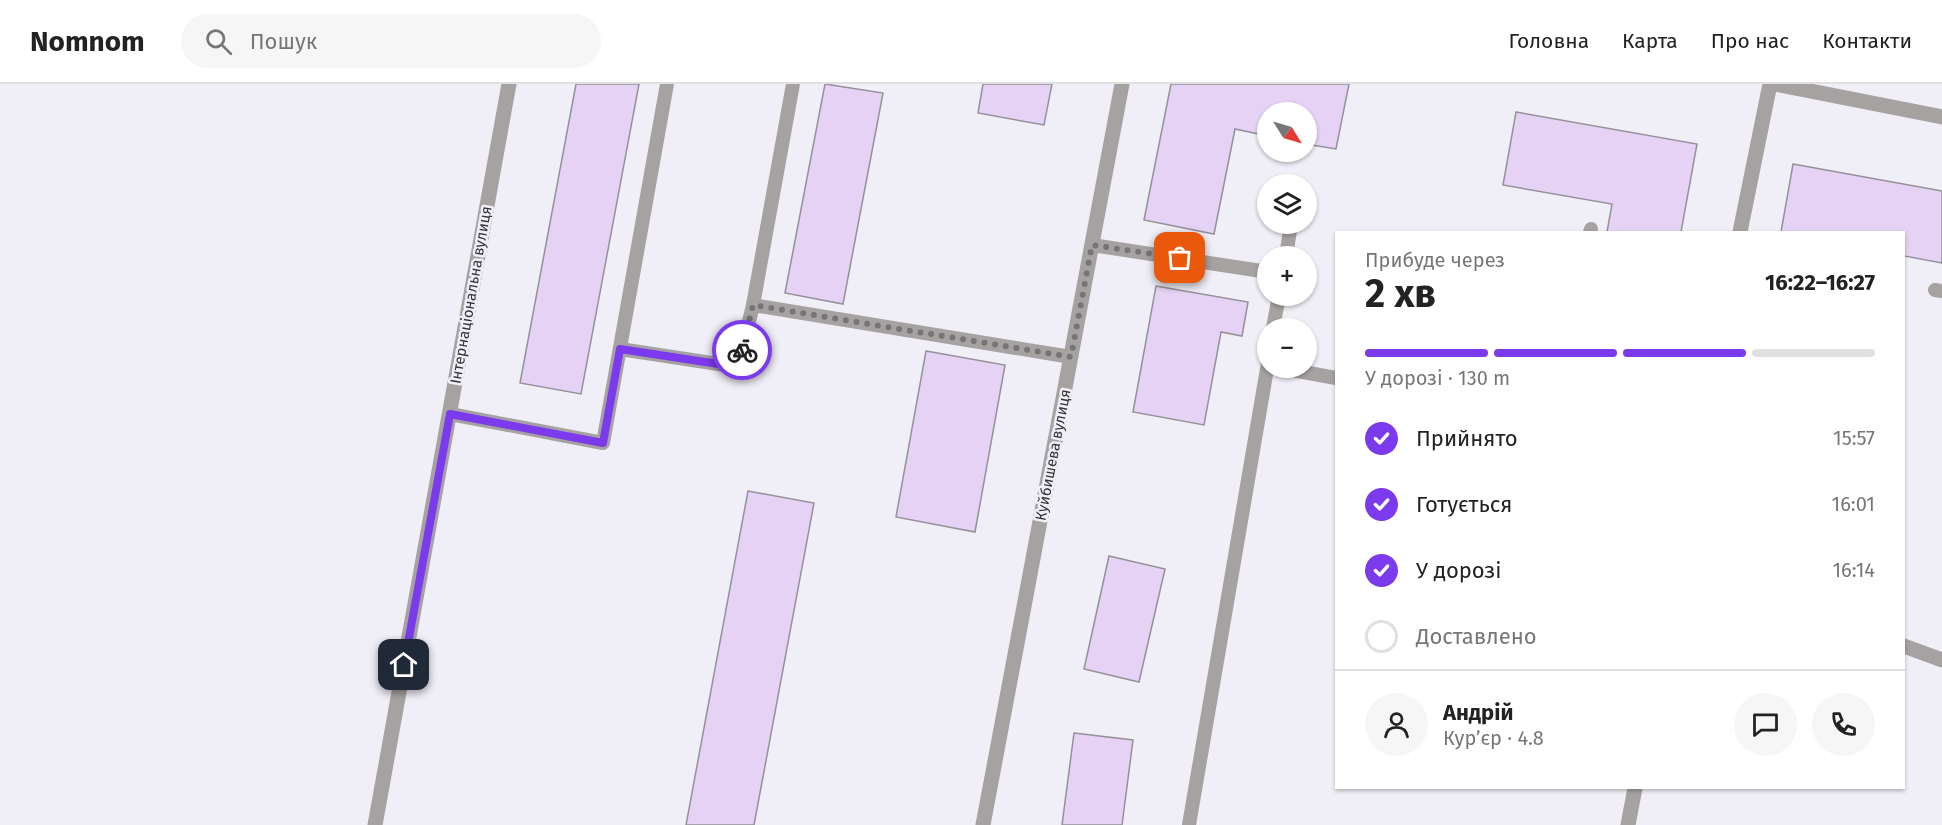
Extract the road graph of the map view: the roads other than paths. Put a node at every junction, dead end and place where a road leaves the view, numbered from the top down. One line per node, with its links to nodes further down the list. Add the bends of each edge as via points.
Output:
1 (509, 84): 17 (street, Інтернаціональна вулиця)
2 (667, 84): 12 (lane)
3 (794, 84): 11 (lane)
4 (1122, 84): 9 (street, Куйбишева вулиця)
5 (1770, 84): 8 (street)
6 (1775, 84): 7 (street)
7 (1942, 117)
8 (1740, 231)
9 (1092, 245): 10 (lane); 13 (street, Куйбишева вулиця)
10 (1257, 270)
11 (753, 305): 12 (lane, via 738,367); 13 (lane)
12 (620, 349): 17 (lane, via 603,443)
13 (1071, 357): 22 (street, Куйбишева вулиця)
14 (1317, 375): 16 (lane)
15 (1265, 378): 23 (lane)
16 (1335, 378)
17 (450, 414): 21 (street, Інтернаціональна вулиця)
18 (1905, 646): 19 (street)
19 (1942, 660)
20 (1635, 789): 24 (street)
21 (375, 825)
22 (983, 825)
23 (1189, 825)
24 (1628, 825)

